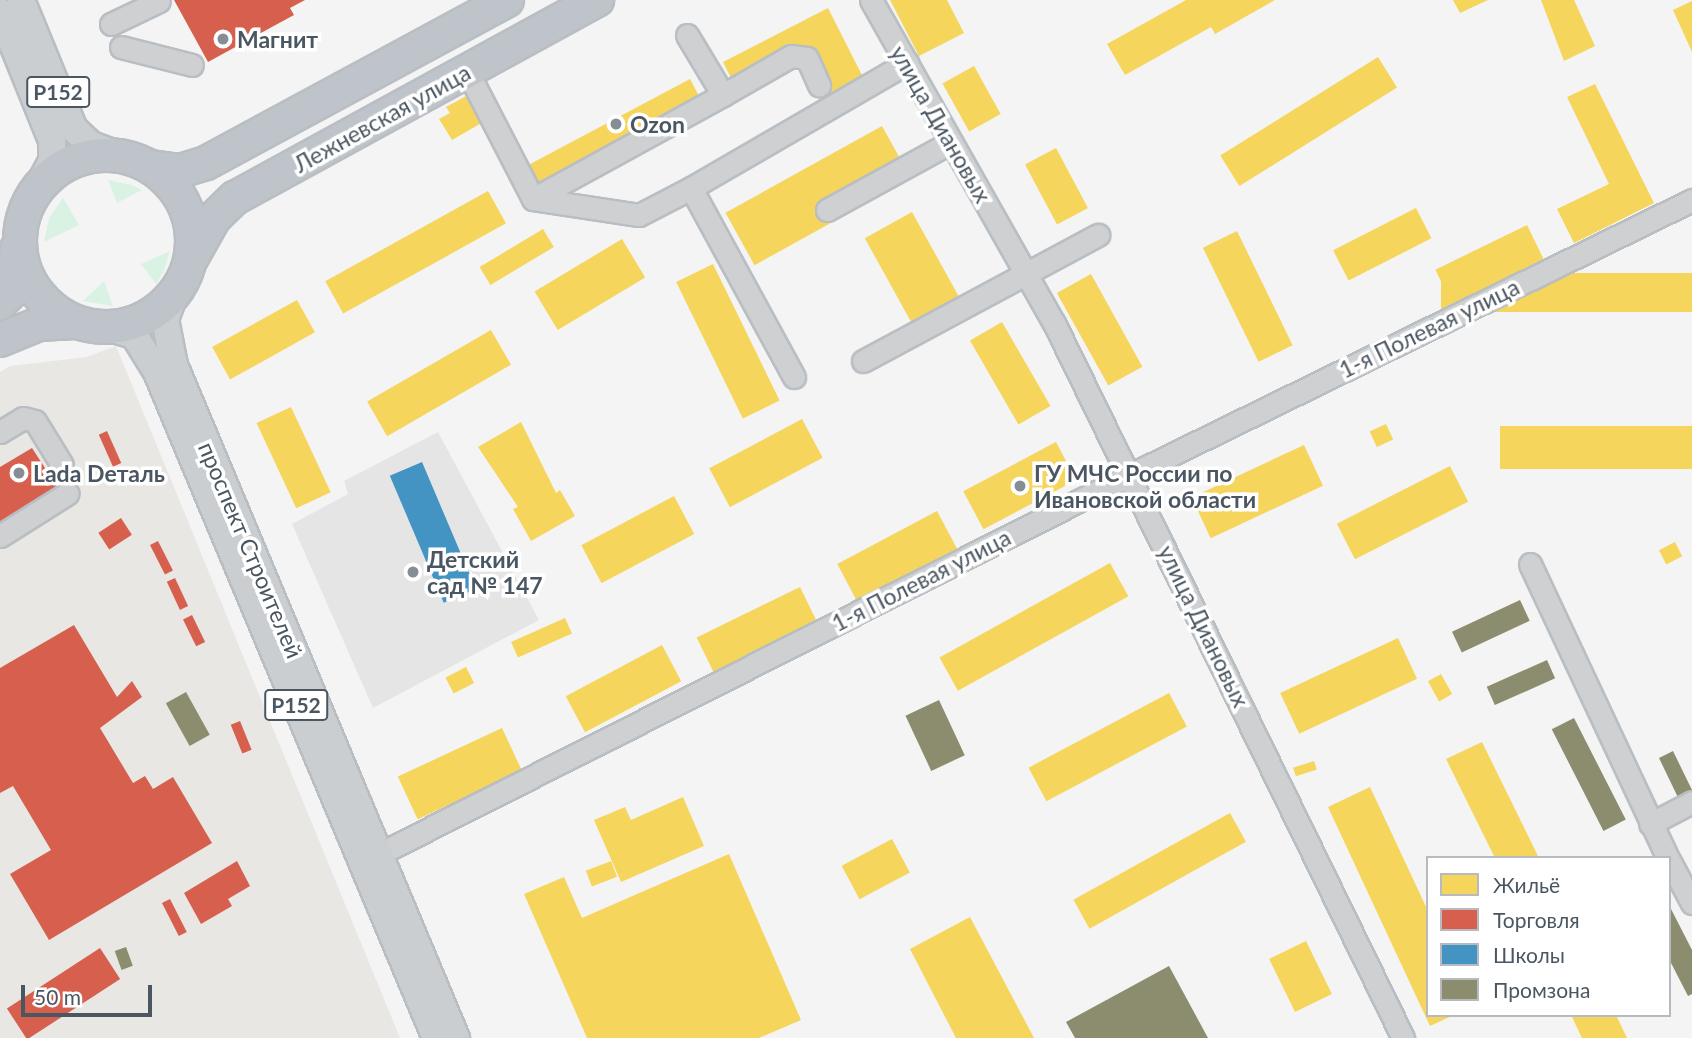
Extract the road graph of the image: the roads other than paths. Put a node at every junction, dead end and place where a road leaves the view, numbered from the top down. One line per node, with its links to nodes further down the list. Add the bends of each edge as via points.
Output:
1 (21, 0): 16 (main road, Р152, via 74,129 91,145)
2 (507, 0): 16 (highway, Лежневская улица, via 206,163 180,171)
3 (597, 0): 12 (highway, Лежневская улица)
4 (870, 0): 10 (street, улица Диановых)
5 (159, 1): 7 (street)
6 (0, 12): 17 (main road, Р152, via 52,141 52,161)
7 (111, 24)
8 (687, 35): 14 (street)
9 (121, 47): 11 (street)
10 (907, 63): 15 (street, улица Диановых); 18 (street)
11 (192, 65)
12 (467, 71): 19 (street); 24 (highway, Лежневская улица, via 228,203 206,228)
13 (819, 85): 14 (street, via 807,58 791,56)
14 (723, 95): 19 (street)
15 (951, 142): 21 (street); 25 (street, улица Диановых)
16 (138, 162): 17 (highway, via 86,157); 24 (highway, via 174,189 185,208 191,228)
17 (42, 180): 23 (highway, via 26,210)
18 (691, 188): 19 (street, via 639,215); 32 (street)
19 (533, 198)
20 (1692, 200): 35 (street, 1-я Полевая улица)
21 (827, 210)
22 (1098, 235): 25 (street)
23 (18, 244): 27 (highway, via 11,292); 28 (highway, via 36,290)
24 (190, 260): 26 (highway)
25 (1026, 274): 31 (street); 35 (street, улица Диановых)
26 (175, 292): 29 (highway, via 148,316); 42 (main road, проспект Строителей / Р152, via 165,314 169,353)
27 (0, 303)
28 (75, 322): 29 (highway); 30 (highway, via 38,324)
29 (106, 327): 42 (main road, проспект Строителей / Р152, via 134,335 157,372)
30 (0, 341)
31 (863, 360)
32 (794, 377)
33 (0, 432): 34 (street, via 23,418 35,421)
34 (62, 465)
35 (1130, 475): 42 (street, 1-я Полевая улица); 47 (street, улица Диановых)
36 (68, 493): 37 (street)
37 (0, 536)
38 (1530, 564): 40 (street)
39 (1692, 802): 40 (street)
40 (1650, 824): 41 (street)
41 (1667, 856)
42 (371, 858): 45 (main road, проспект Строителей / Р152); 46 (main road, проспект Строителей / Р152)
43 (1671, 863): 44 (street)
44 (1692, 903)
45 (436, 1038)
46 (456, 1038)
47 (1404, 1038)

